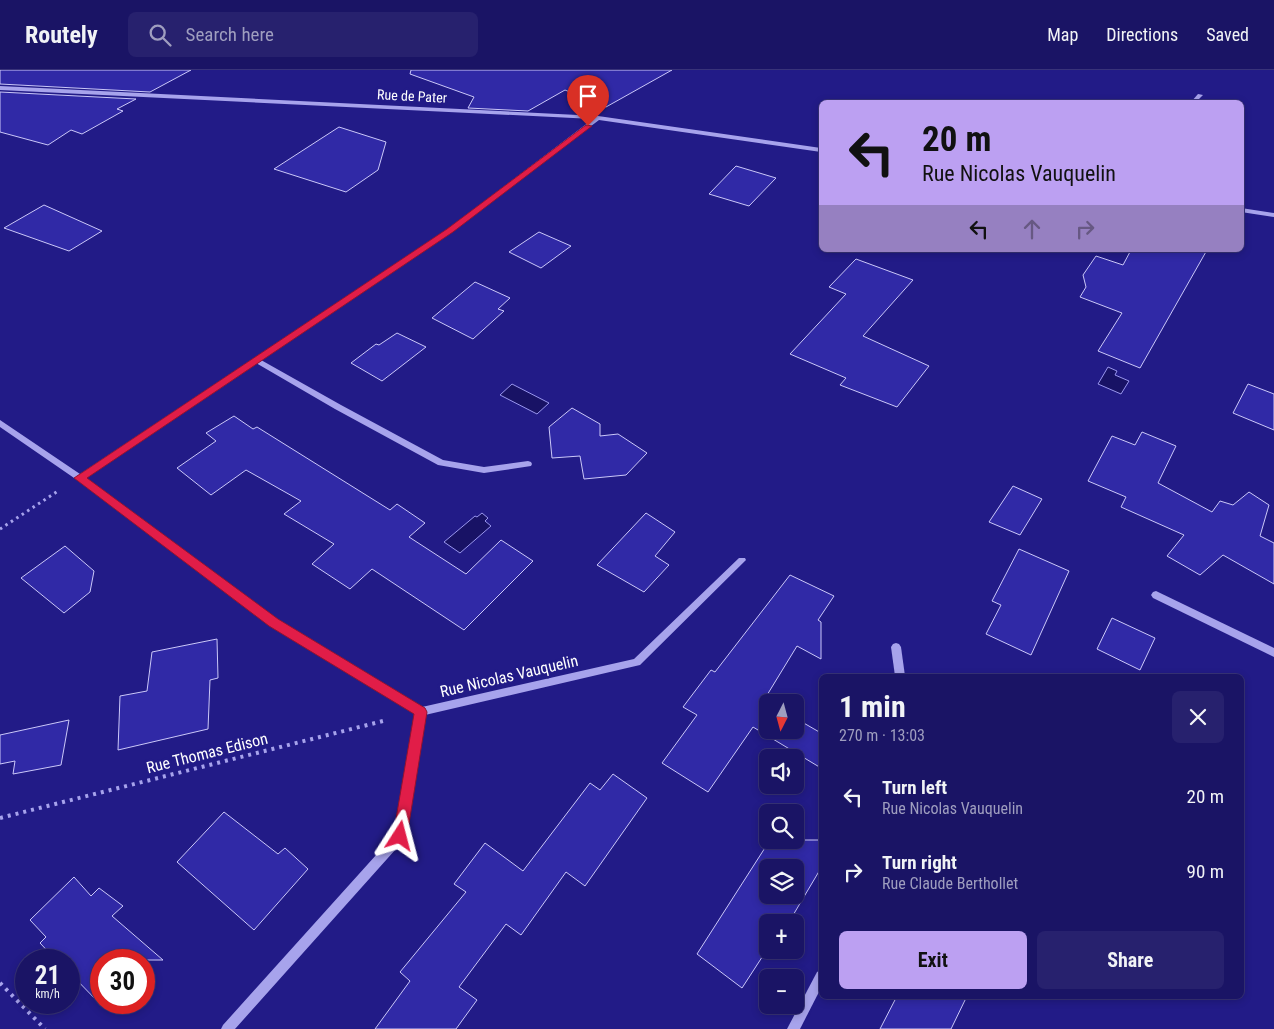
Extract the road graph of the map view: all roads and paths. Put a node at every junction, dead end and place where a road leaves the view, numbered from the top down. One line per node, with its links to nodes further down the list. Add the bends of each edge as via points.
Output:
1 (0, 88): 4 (street, Rue de Pater)
2 (1200, 94): 3 (lane)
3 (1195, 100)
4 (598, 118): 5 (street, Rue de Pater); 8 (street, via 450,230)
5 (819, 150)
6 (1244, 210): 7 (street)
7 (1274, 215)
8 (256, 360): 10 (street, via 441,463 484,470); 11 (street)
9 (0, 423): 11 (street, Rue Nicolas Vauquelin)
10 (528, 464)
11 (80, 478): 12 (path); 18 (street, Rue Nicolas Vauquelin, via 274,622)
12 (0, 529)
13 (742, 560): 18 (street, Rue Nicolas Vauquelin, via 637,662)
14 (1156, 595): 16 (street)
15 (896, 647): 17 (street)
16 (1274, 653)
17 (900, 674)
18 (421, 712): 19 (path, Rue Thomas Edison); 23 (street, via 400,836)
19 (0, 818)
20 (819, 980): 24 (street)
21 (0, 983): 22 (path)
22 (45, 1029)
23 (227, 1029)
24 (793, 1029)

